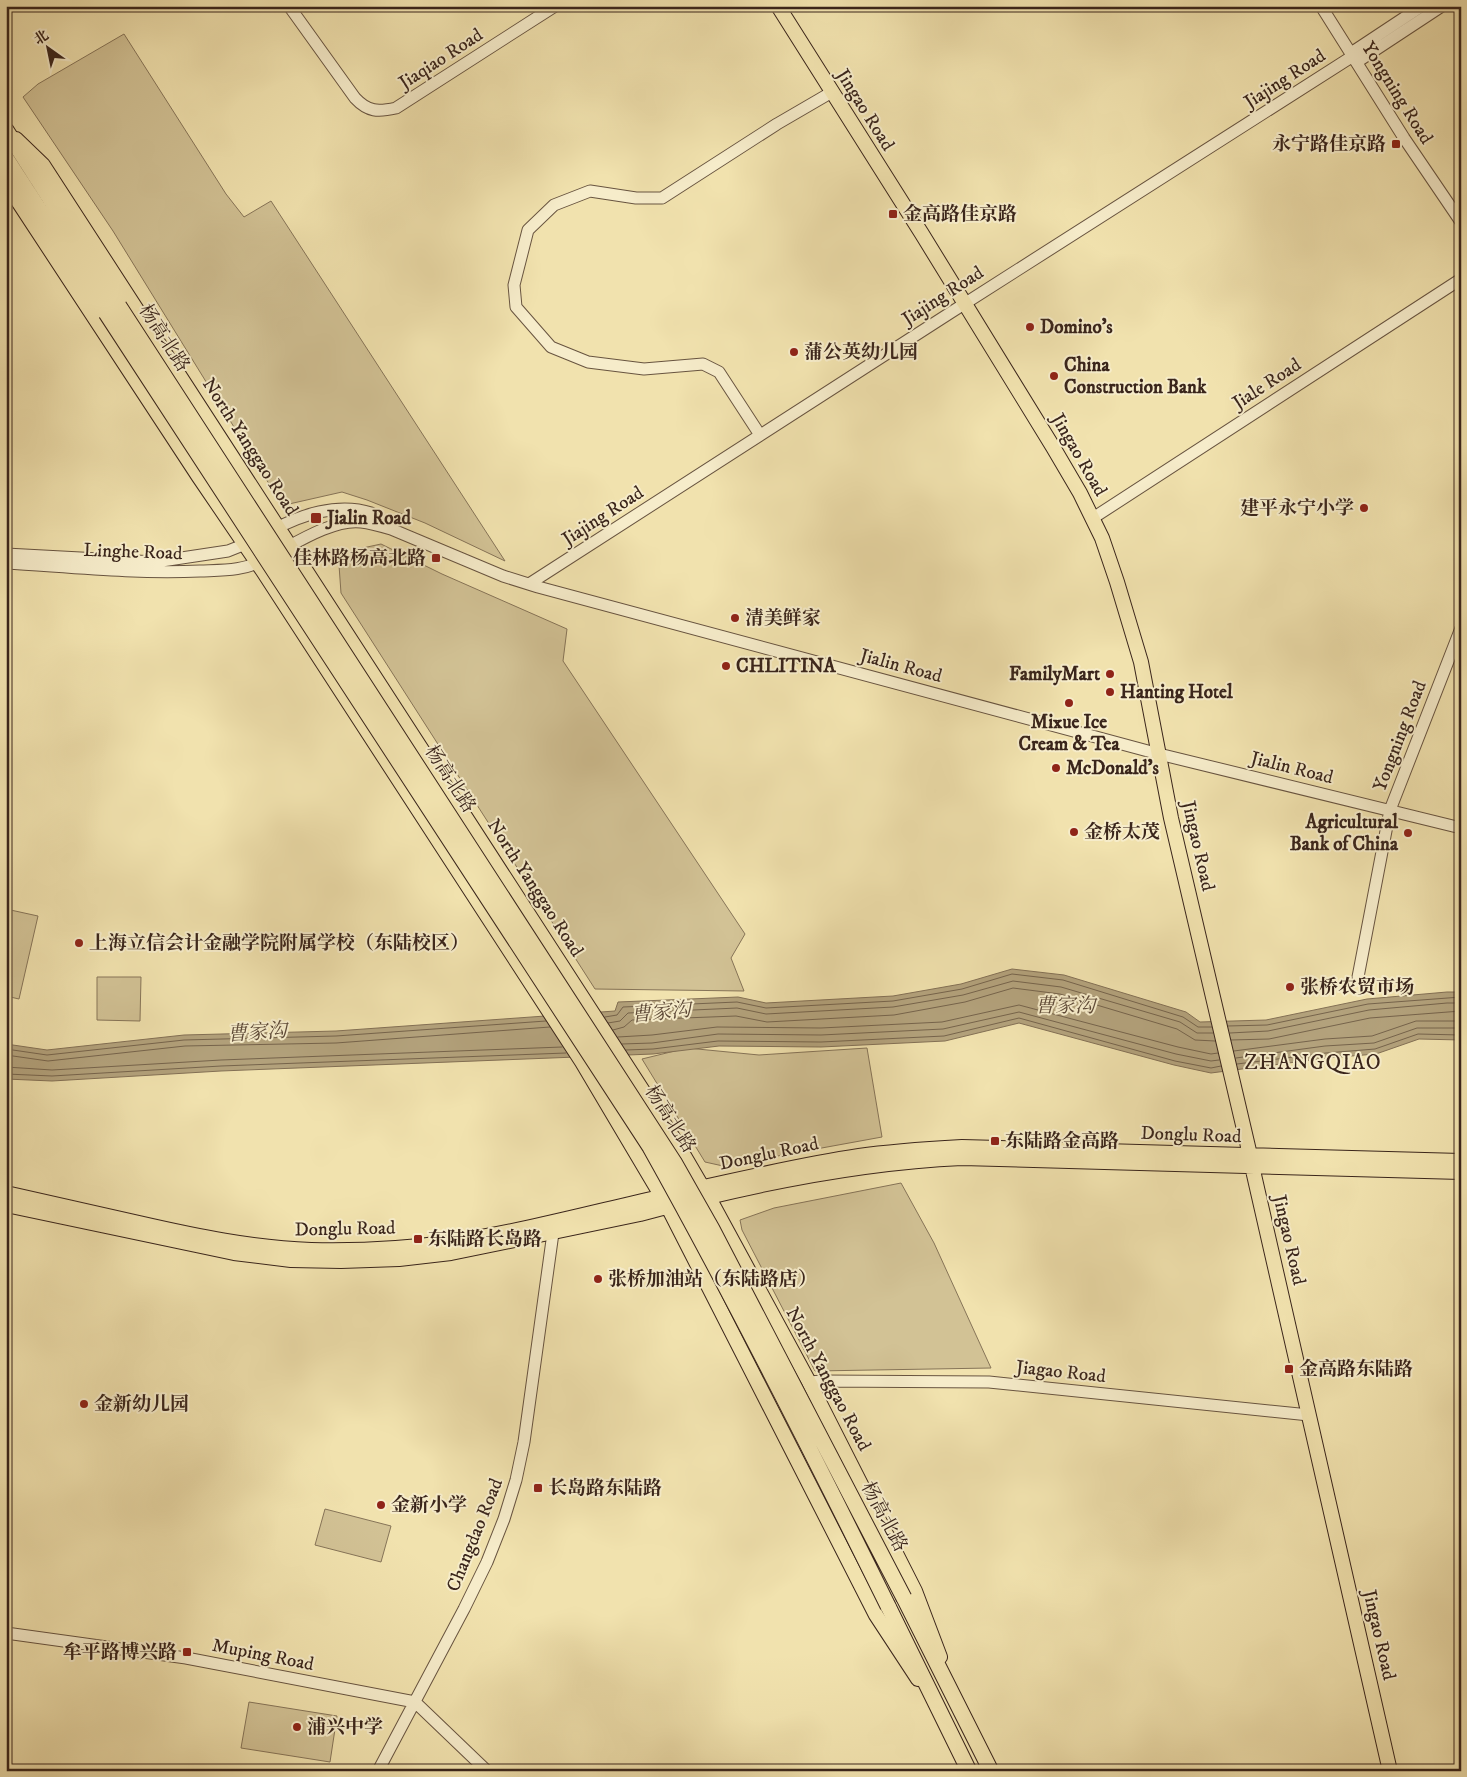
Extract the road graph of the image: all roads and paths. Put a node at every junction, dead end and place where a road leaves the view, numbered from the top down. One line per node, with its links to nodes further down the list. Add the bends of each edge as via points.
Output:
1 (289, 6): 2 (street, Jiaqiao Road, via 361,105 380,112 396,108)
2 (555, 6)
3 (778, 6): 8 (main road, Jingao Road)
4 (1321, 6): 7 (street, Yongning Road)
5 (1422, 6): 7 (street, Jiajing Road)
6 (1442, 6): 7 (street, Jiajing Road)
7 (1354, 57): 12 (street, Yongning Road); 14 (street, Jiajing Road)
8 (832, 92): 14 (main road, Jingao Road); 16 (street, via 662,198 636,198 590,191 554,205 528,230 514,286 516,307 551,347 588,362 644,369 703,364 719,372)
9 (6, 131): 15 (highway, North Yanggao Road); 18 (main road, North Yanggao Road, via 44,165)
10 (6, 158): 15 (highway)
11 (6, 180): 20 (main road)
12 (1461, 222)
13 (1461, 279): 17 (street, Jiale Road)
14 (966, 306): 16 (street, Jiajing Road); 17 (main road, Jingao Road); 25 (street, Jiajing Road)
15 (113, 310): 41 (highway, 杨高北路, bridge, via 674,1162); 45 (highway, 杨高北路, bridge, via 650,1147 835,1500)
16 (760, 435): 25 (street, Jiajing Road)
17 (1093, 518): 27 (main road, Jingao Road, via 1117,582 1141,662)
18 (277, 528): 19 (street, Linghe Road, via 312,512 346,509 372,513); 20 (street, Linghe Road); 21 (main road, North Yanggao Road)
19 (391, 529): 21 (street, Jialin Road, via 359,521 343,523); 25 (street, Jialin Road)
20 (246, 545): 22 (street, Linghe Road, via 228,551 155,562); 24 (main road)
21 (290, 545): 24 (street, Jialin Road); 34 (main road, North Yanggao Road, via 676,1142)
22 (6, 554)
23 (6, 563): 24 (street, Linghe Road, via 156,572 220,570)
24 (258, 563): 36 (main road, via 582,1062)
25 (533, 586): 27 (street, Jialin Road)
26 (1461, 628): 28 (street, Yongning Road)
27 (1159, 754): 28 (street, Jialin Road); 31 (main road, Jingao Road)
28 (1390, 810): 29 (street, Jialin Road); 30 (street, Yongning Road)
29 (1461, 828)
30 (1358, 977)
31 (1251, 1161): 32 (main road, Donglu Road); 33 (main road, Donglu Road); 34 (main road, Donglu Road, via 928,1160); 40 (main road, Jingao Road)
32 (1461, 1162)
33 (1461, 1172)
34 (705, 1192): 36 (main road, Donglu Road); 39 (main road, North Yanggao Road)
35 (6, 1193): 36 (main road, Donglu Road, via 236,1243 341,1250 398,1248 473,1238 635,1204)
36 (665, 1202): 38 (main road, Donglu Road); 45 (main road, via 876,1615)
37 (6, 1205): 38 (main road, Donglu Road, via 197,1247 291,1260 364,1261 427,1256)
38 (553, 1233): 43 (street, Changdao Road, via 516,1480 487,1562)
39 (809, 1382): 40 (street, Jiagao Road, via 989,1382); 44 (main road, North Yanggao Road, via 915,1591)
40 (1309, 1415): 50 (main road, Jingao Road)
41 (904, 1598): 44 (highway, North Yanggao Road)
42 (6, 1633): 43 (street, Muping Road, via 186,1658)
43 (416, 1702): 46 (street, Changdao Road); 47 (street)
44 (960, 1709): 49 (highway, North Yanggao Road)
45 (942, 1717): 48 (highway)
46 (378, 1771)
47 (487, 1771)
48 (969, 1771)
49 (991, 1771)
50 (1390, 1771)

